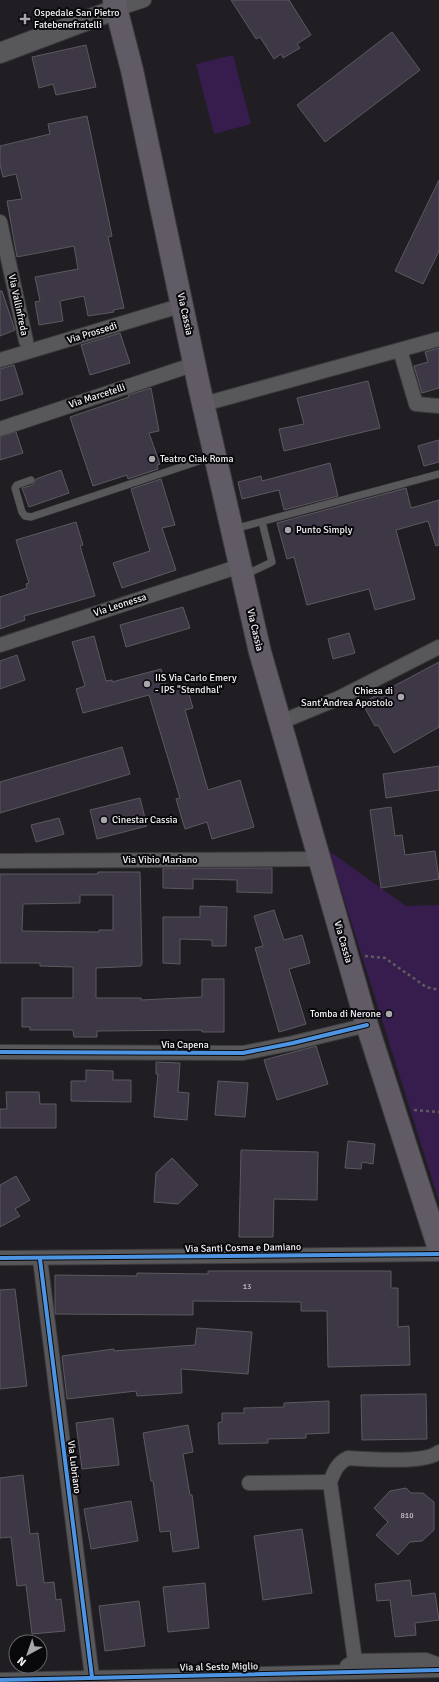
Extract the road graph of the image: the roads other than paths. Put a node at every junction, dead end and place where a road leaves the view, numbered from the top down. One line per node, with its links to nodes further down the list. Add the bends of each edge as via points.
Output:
1 (144, 0): 2 (street)
2 (115, 5): 3 (street); 5 (main road, Via Cassia, via 132,70)
3 (0, 53)
4 (0, 222): 7 (street, Via Vallinfreda)
5 (183, 305): 9 (street, Via Prossedi); 10 (main road, Via Cassia)
6 (439, 339): 8 (street)
7 (26, 342)
8 (400, 350): 11 (street); 12 (street, via 416,404)
9 (0, 360)
10 (195, 364): 11 (main road, Via Cassia); 13 (street, Via Marcetelli)
11 (204, 404): 14 (main road, Via Cassia)
12 (439, 406)
13 (0, 429)
14 (216, 456): 16 (lane, via 31,517 25,516 22,512 15,488); 18 (main road, Via Cassia)
15 (439, 474): 17 (lane)
16 (31, 480)
17 (262, 522): 18 (lane); 19 (lane, via 272,562)
18 (232, 529): 19 (main road, Via Cassia)
19 (241, 571): 20 (street, Via Leonessa); 22 (main road, Via Cassia)
20 (0, 646)
21 (439, 647): 22 (street, via 339,698)
22 (280, 722): 23 (main road, Via Cassia)
23 (319, 859): 24 (street, Via Vibio Mariano); 25 (main road, Via Cassia)
24 (0, 861)
25 (367, 1025): 26 (street, Via Capena, via 243,1053); 27 (main road, Via Cassia)
26 (0, 1052)
27 (439, 1249)
28 (439, 1254): 30 (street, Via Santi Cosma e Damiano)
29 (0, 1258): 30 (street, Via Santi Cosma e Damiano)
30 (40, 1259): 38 (street, Via Lubriano)
31 (439, 1452): 32 (street, via 416,1459 348,1458 337,1466)
32 (330, 1482): 33 (street); 34 (street)
33 (248, 1483)
34 (355, 1661): 35 (street, via 426,1660); 37 (street)
35 (439, 1665)
36 (439, 1670): 37 (street, Via al Sesto Miglio)
37 (337, 1672): 39 (street, Via al Sesto Miglio)
38 (92, 1677): 39 (street, Via al Sesto Miglio); 40 (street, Via al Sesto Miglio)
39 (167, 1679)
40 (0, 1680)

